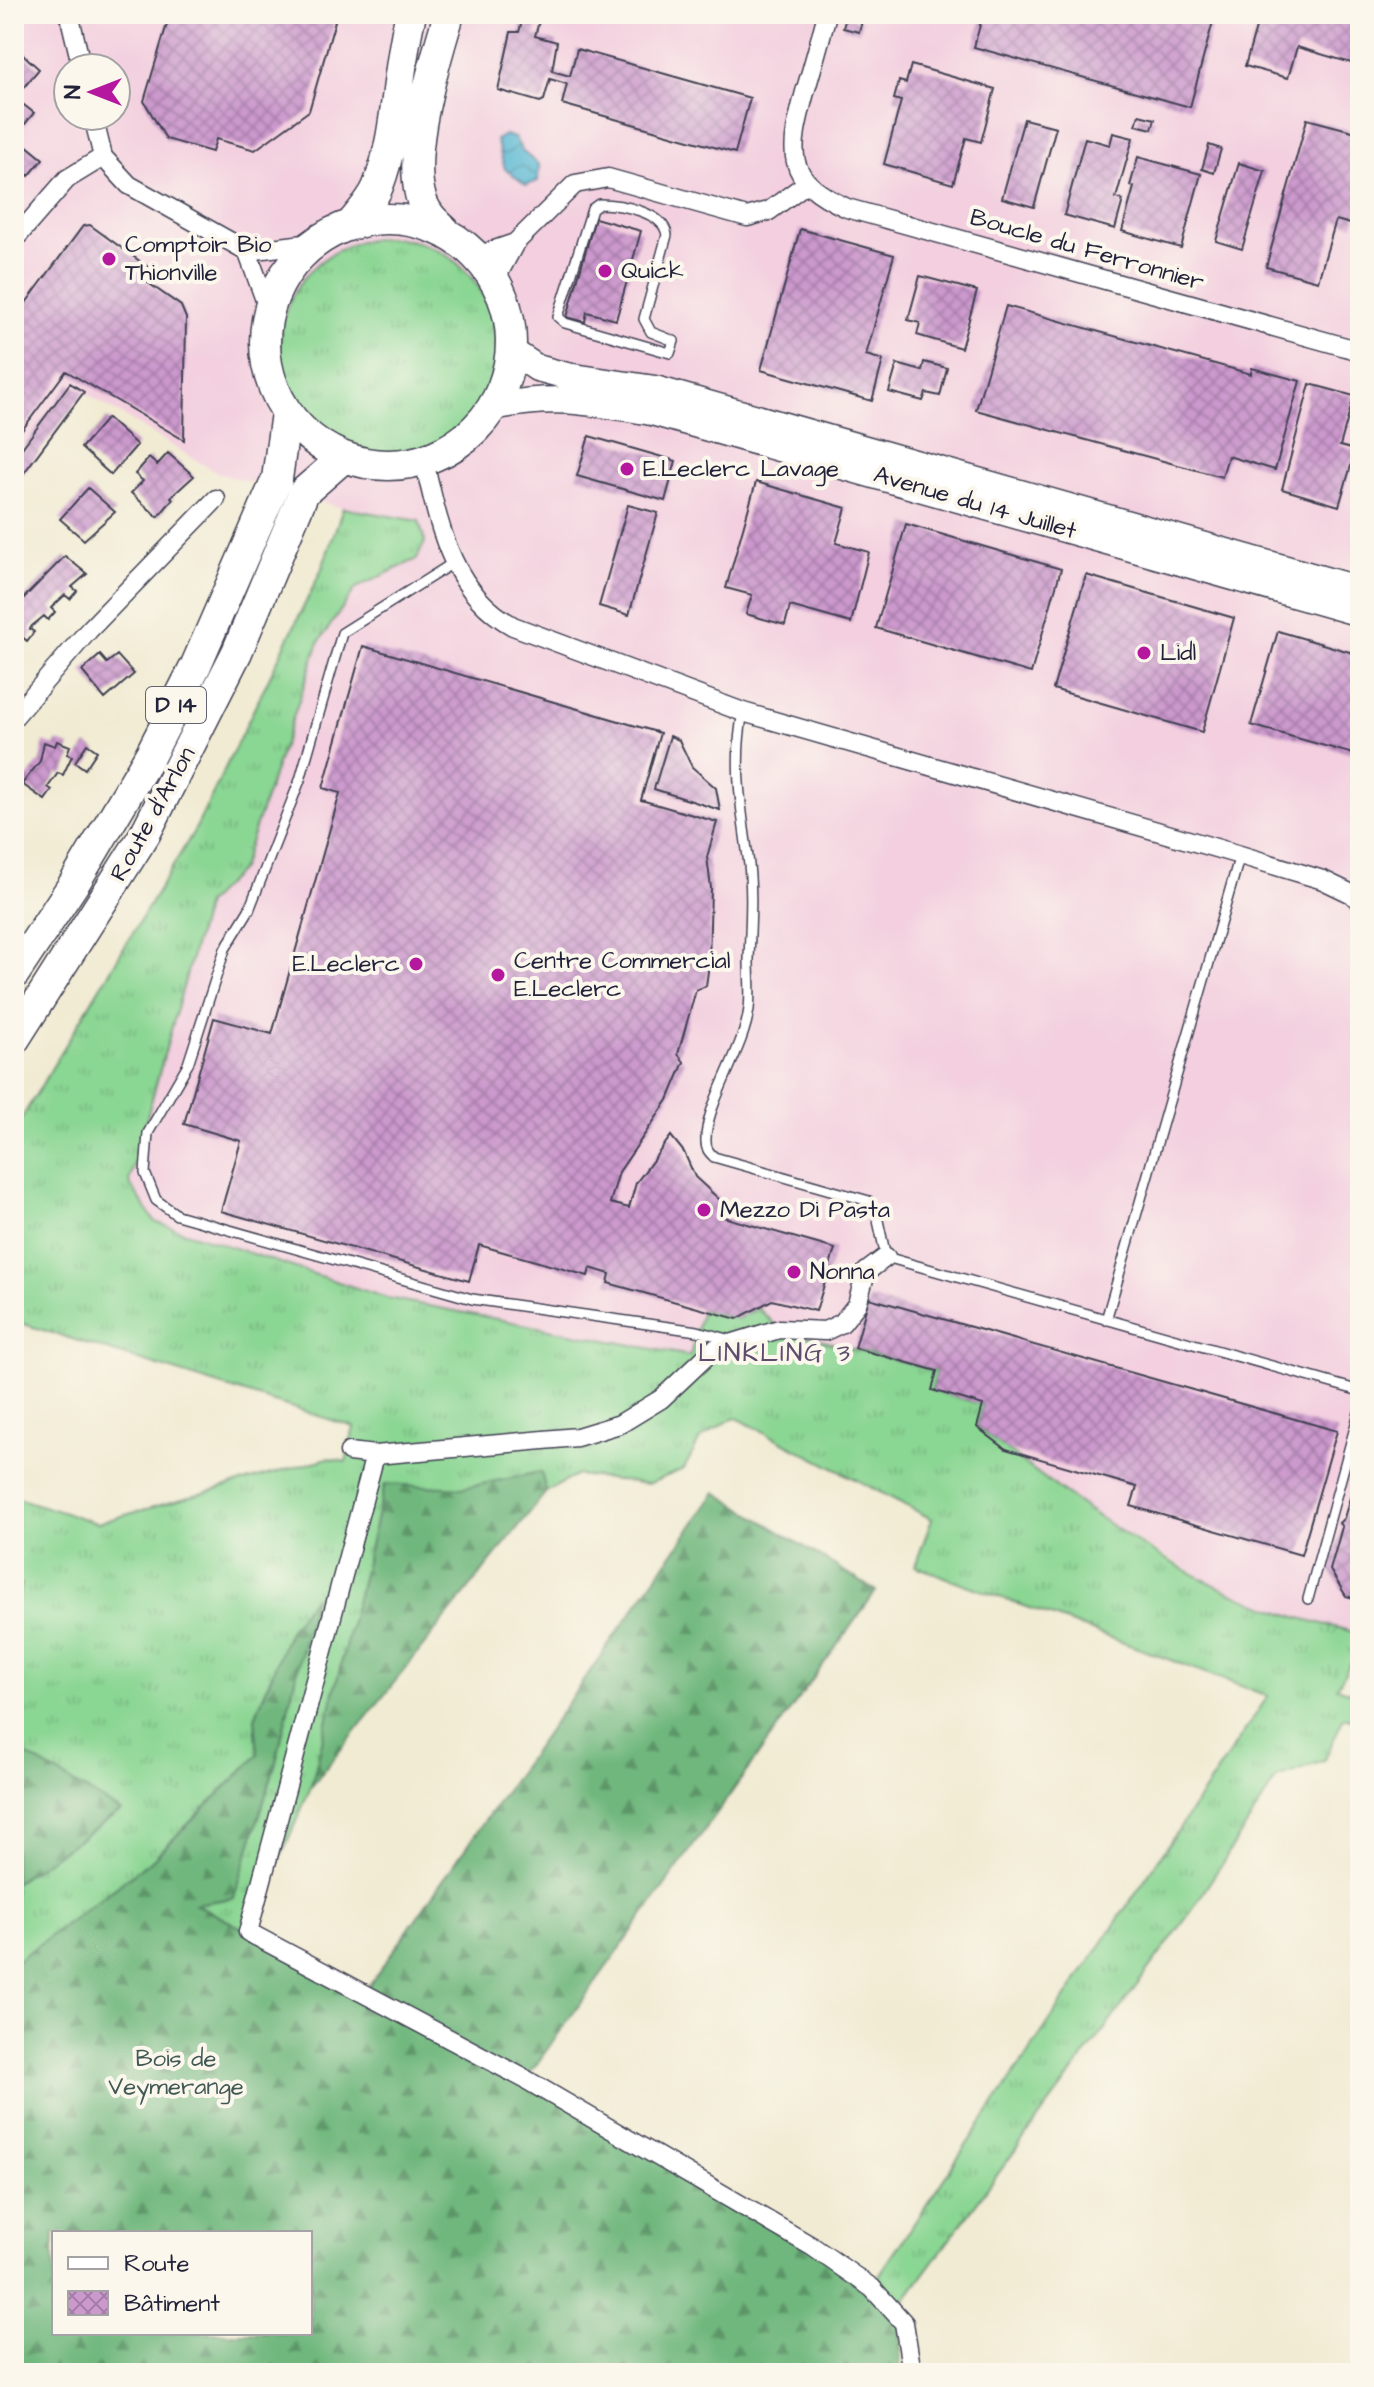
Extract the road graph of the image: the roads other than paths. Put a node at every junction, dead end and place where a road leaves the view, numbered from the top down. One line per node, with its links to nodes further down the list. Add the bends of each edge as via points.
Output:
1 (69, 14): 5 (street)
2 (411, 14): 9 (main road, via 388,154 377,190)
3 (449, 14): 10 (main road, via 417,147 426,211)
4 (827, 14): 8 (street, via 792,141)
5 (78, 52)
6 (97, 132): 7 (street)
7 (103, 157): 11 (street, via 67,179); 14 (street, via 129,185)
8 (807, 183): 13 (street, via 769,211 747,217 608,178 575,184); 20 (street, Boucle du Ferronnier, via 847,208)
9 (353, 222): 10 (main road, via 400,218); 12 (main road)
10 (445, 231): 15 (main road)
11 (14, 240)
12 (313, 243): 14 (street); 17 (main road, via 282,277)
13 (515, 243): 15 (street); 16 (street)
14 (247, 251): 17 (street)
15 (477, 256): 16 (main road)
16 (495, 280): 19 (main road, via 507,306)
17 (269, 311): 22 (main road, via 266,360)
18 (674, 341): 18 (lane, via 651,332 644,319 666,226 658,218 599,204 592,209 558,317 670,353)
19 (510, 350): 21 (main road, via 506,381); 27 (main road, Avenue du 14 Juillet, via 537,368 655,389)
20 (1360, 351)
21 (493, 407): 24 (main road, via 458,444); 28 (main road, Avenue du 14 Juillet, via 565,398 652,412)
22 (286, 413): 23 (main road, via 312,439); 33 (main road, Route d'Arlon / D 14, via 277,479 196,665 150,755)
23 (343, 458): 24 (main road, via 384,466); 34 (main road, Route d'Arlon / D 14, via 304,492 237,652 159,808)
24 (424, 461): 26 (street)
25 (216, 499): 30 (street, via 89,630)
26 (453, 563): 29 (street, via 480,604 513,626); 37 (lane, via 342,633 300,780 249,910 225,949 188,1064 148,1133 145,1173 156,1200 192,1220 472,1299)
27 (1360, 590)
28 (1360, 613)
29 (743, 712): 31 (street); 35 (lane, via 738,769 752,909 749,1010 714,1108 707,1150 714,1157 869,1201)
30 (14, 717)
31 (1240, 855): 32 (street, via 1323,880); 36 (lane)
32 (1360, 902)
33 (14, 974)
34 (14, 1040)
35 (886, 1257): 36 (lane); 37 (street, via 866,1272 857,1304 842,1323 825,1331 779,1329)
36 (1106, 1320): 38 (lane)
37 (735, 1341): 41 (street, via 714,1349 661,1399 620,1424 577,1437)
38 (1360, 1391)
39 (1360, 1409): 42 (lane)
40 (349, 1452): 41 (street)
41 (375, 1455): 43 (street, via 248,1932 536,2085 813,2247 872,2288 904,2323)
42 (1308, 1599)
43 (912, 2373)

